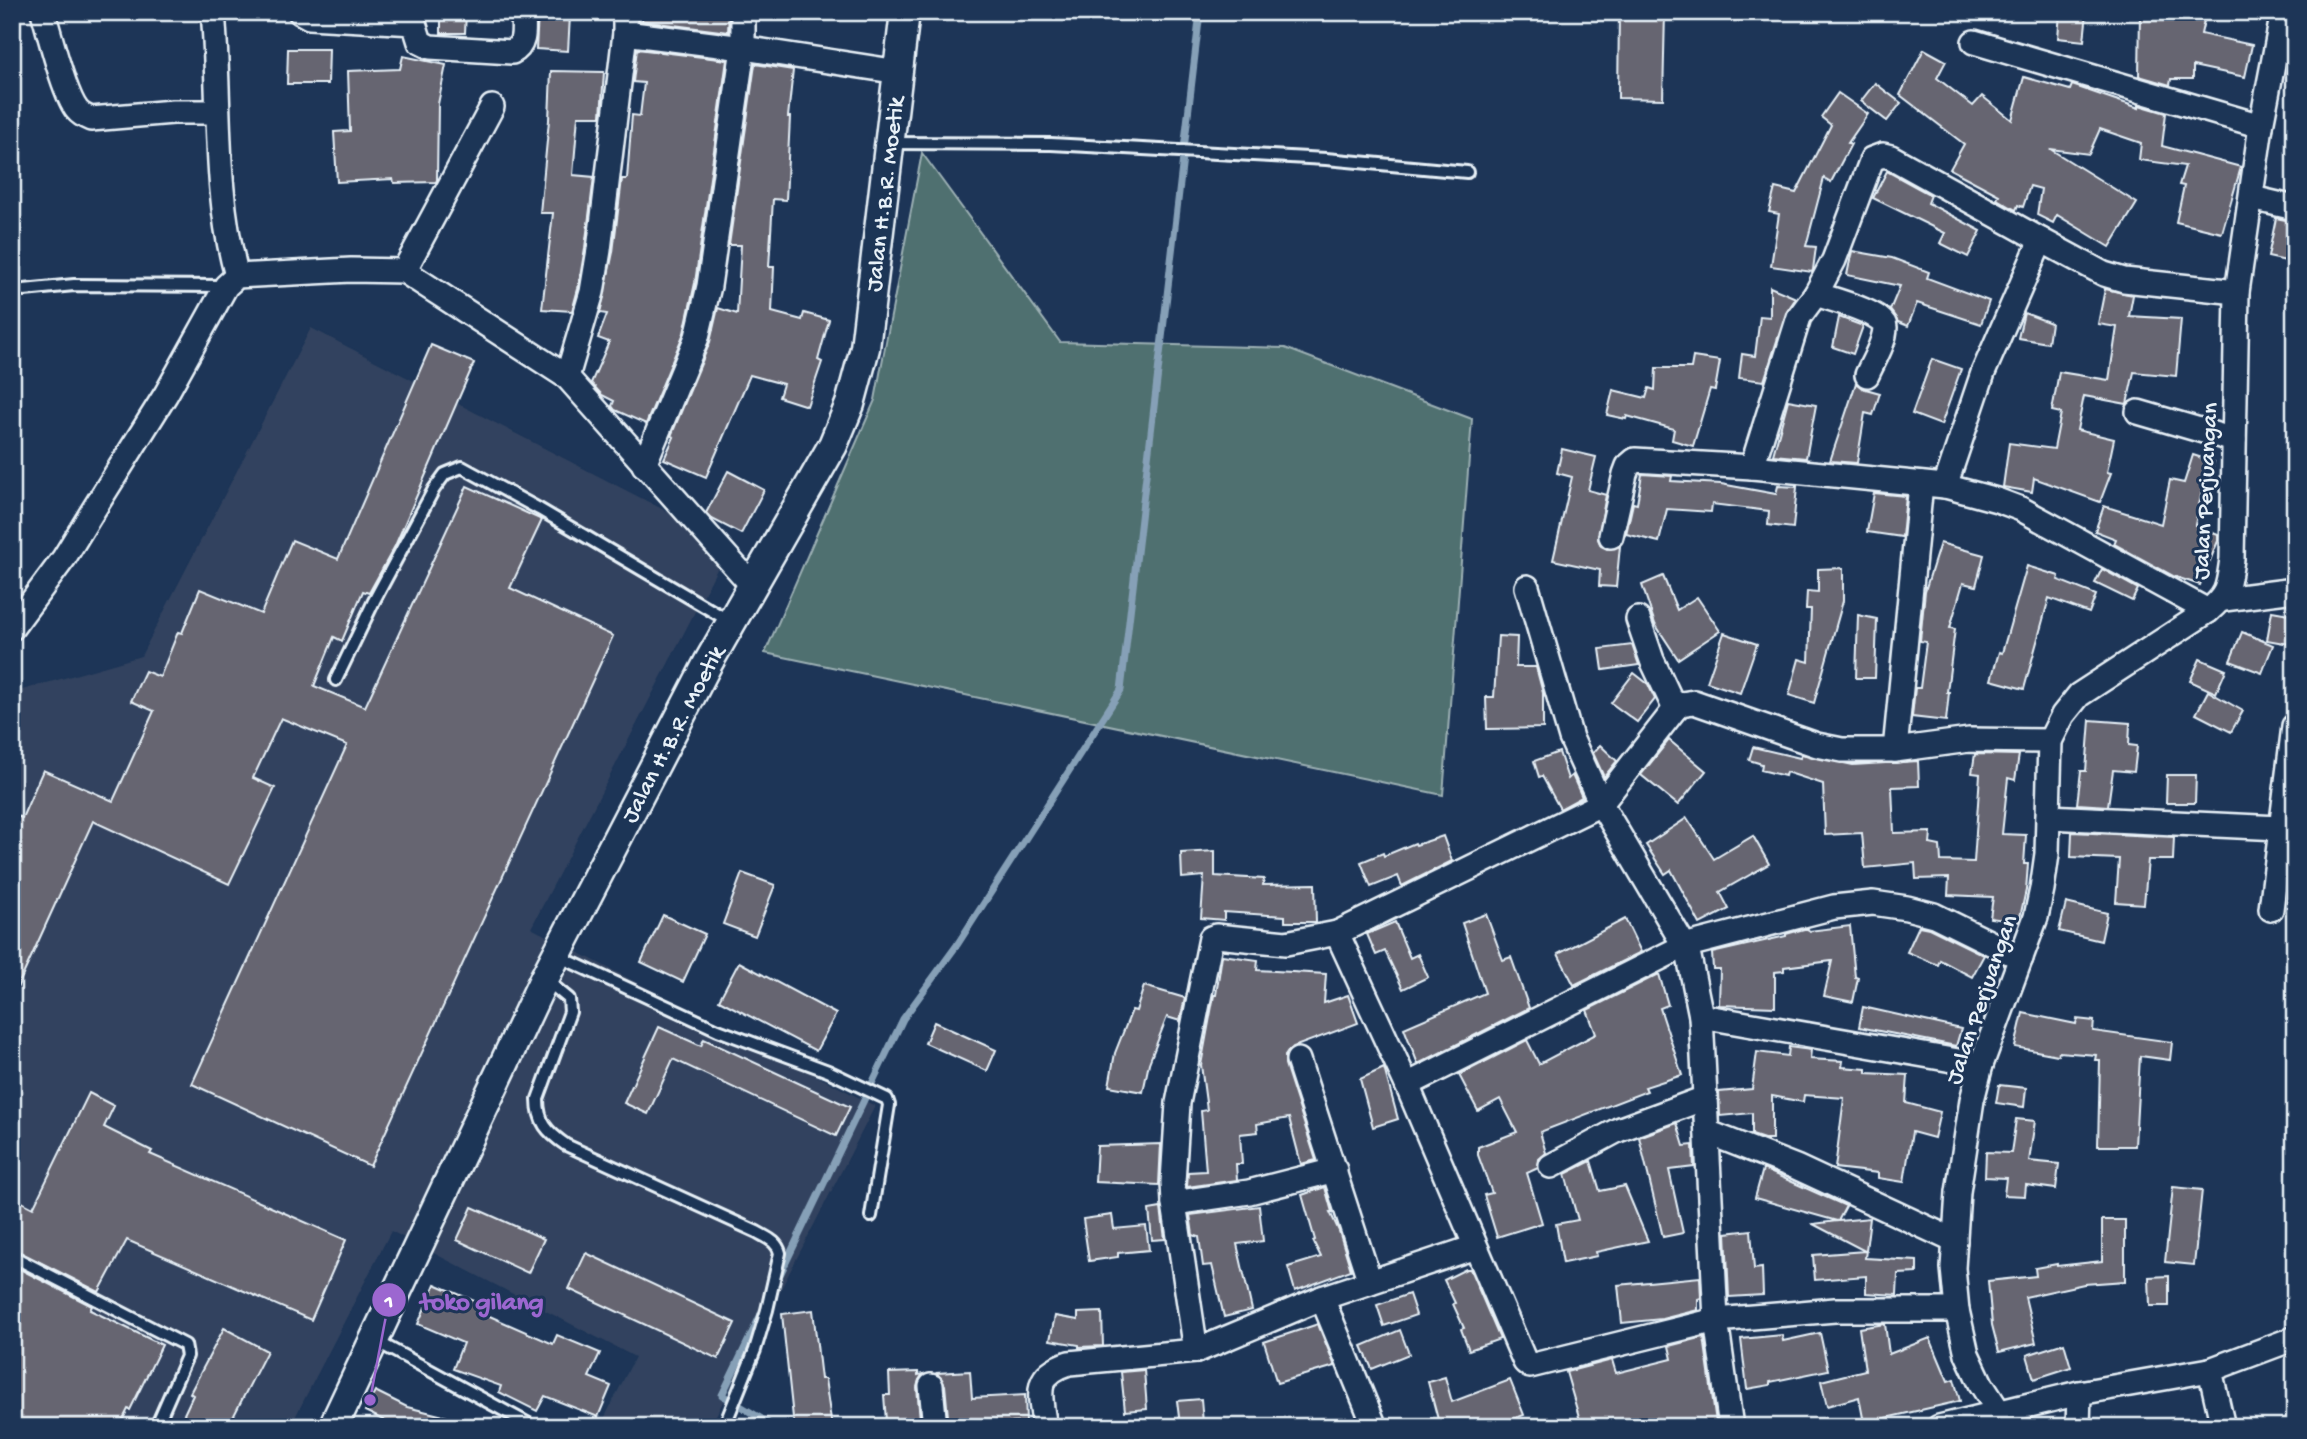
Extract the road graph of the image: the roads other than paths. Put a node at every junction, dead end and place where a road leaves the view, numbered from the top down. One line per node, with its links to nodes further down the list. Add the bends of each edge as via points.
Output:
1 (43, 12): 14 (street, via 69,96 84,116)
2 (213, 12): 14 (street)
3 (300, 12): 8 (street, via 309,17)
4 (523, 12): 8 (street, via 521,44 512,52 430,47 420,42)
5 (743, 12): 11 (street)
6 (905, 12): 12 (street, Jalan H.B.R. Moetik)
7 (2283, 12): 15 (street, Jalan Perjuangan)
8 (414, 18)
9 (625, 23): 11 (street); 27 (street, via 592,292)
10 (1974, 42): 15 (street)
11 (743, 48): 12 (street); 30 (street, via 703,314)
12 (898, 72): 16 (street, Jalan H.B.R. Moetik)
13 (492, 107): 21 (street)
14 (217, 112): 22 (street)
15 (2261, 126): 18 (street, Jalan Perjuangan)
16 (889, 143): 17 (lane, via 1051,144 1326,159); 35 (street, Jalan H.B.R. Moetik, via 865,348 853,395 833,445)
17 (1467, 172)
18 (2252, 198): 19 (street); 24 (street, Jalan Perjuangan)
19 (2295, 208)
20 (2040, 240): 24 (street, via 2124,280); 25 (street, via 1891,158 1877,156 1868,166 1834,260); 33 (street, via 1983,373)
21 (404, 271): 22 (street, via 351,270); 27 (street)
22 (232, 281): 23 (lane); 41 (street, via 56,569)
23 (24, 290)
24 (2237, 292): 29 (street, Jalan Perjuangan)
25 (1816, 294): 26 (street, via 1883,320 1883,337); 31 (street, via 1795,330)
26 (1867, 375)
27 (567, 377): 30 (street)
28 (2138, 412): 29 (street)
29 (2234, 440): 38 (street, Jalan Perjuangan, via 2232,559)
30 (644, 465): 35 (street)
31 (1752, 467): 32 (street); 34 (street, via 1635,460 1625,474)
32 (1921, 484): 33 (street); 46 (street)
33 (1945, 486): 38 (street, via 2021,509)
34 (1611, 536)
35 (752, 585): 40 (street, Jalan H.B.R. Moetik)
36 (1527, 587): 47 (street, via 1571,738)
37 (2295, 590): 38 (street)
38 (2216, 605): 45 (street, Jalan Perjuangan, via 2079,695)
39 (1638, 619): 43 (street)
40 (731, 622): 42 (lane, via 462,467 445,474 433,489); 54 (street, Jalan H.B.R. Moetik)
41 (12, 628)
42 (336, 680)
43 (1675, 709): 46 (street, via 1695,702 1817,745); 47 (street)
44 (2294, 726): 49 (street)
45 (2050, 741): 46 (street, via 1969,740); 48 (street, Jalan Perjuangan)
46 (1895, 750)
47 (1601, 804): 51 (street); 52 (street)
48 (2048, 817): 49 (street); 53 (street, Jalan Perjuangan, via 2042,889)
49 (2280, 828): 50 (street)
50 (2271, 909)
51 (1336, 933): 58 (street); 63 (street, via 1286,943 1210,939 1178,1103)
52 (1684, 946): 53 (street, via 1834,907 1873,903 1934,915); 55 (street); 58 (street)
53 (2021, 958): 57 (street, Jalan Perjuangan)
54 (550, 967): 64 (lane, via 860,1084 887,1099); 73 (street, Jalan H.B.R. Moetik); 82 (lane, via 569,999 570,1012 538,1098 542,1125 566,1144 775,1242 780,1253 767,1310)
55 (1701, 1016): 57 (street); 59 (street)
56 (1298, 1060): 62 (street)
57 (1981, 1065): 65 (street, Jalan Perjuangan, via 1965,1143)
58 (1407, 1085): 66 (street)
59 (1705, 1098): 60 (street); 61 (street, via 1618,1130)
60 (1707, 1132): 65 (street, via 1796,1167); 71 (street)
61 (1551, 1166)
62 (1335, 1171): 63 (street, via 1249,1192); 68 (street)
63 (1174, 1203): 74 (street)
64 (871, 1216)
65 (1955, 1241): 70 (street, Jalan Perjuangan)
66 (1475, 1247): 68 (street); 71 (street, via 1530,1366)
67 (12, 1256): 80 (lane, via 185,1345 187,1356)
68 (1370, 1282): 69 (street)
69 (1322, 1298): 74 (street); 85 (street)
70 (1957, 1310): 71 (street, via 1835,1310); 78 (street, Jalan Perjuangan, via 1967,1354)
71 (1716, 1320): 86 (street)
72 (2295, 1338): 75 (street)
73 (374, 1340): 79 (lane); 81 (street, Jalan H.B.R. Moetik)
74 (1196, 1351): 84 (street, via 1058,1366 1046,1374 1040,1387)
75 (2210, 1370): 77 (street); 89 (street)
76 (931, 1386): 83 (street)
77 (2079, 1393): 78 (street); 88 (street)
78 (1999, 1412): 87 (street)
79 (527, 1423)
80 (156, 1427)
81 (333, 1427)
82 (724, 1427)
83 (935, 1427)
84 (1045, 1427)
85 (1375, 1427)
86 (1731, 1427)
87 (1939, 1427)
88 (2078, 1427)
89 (2223, 1427)

